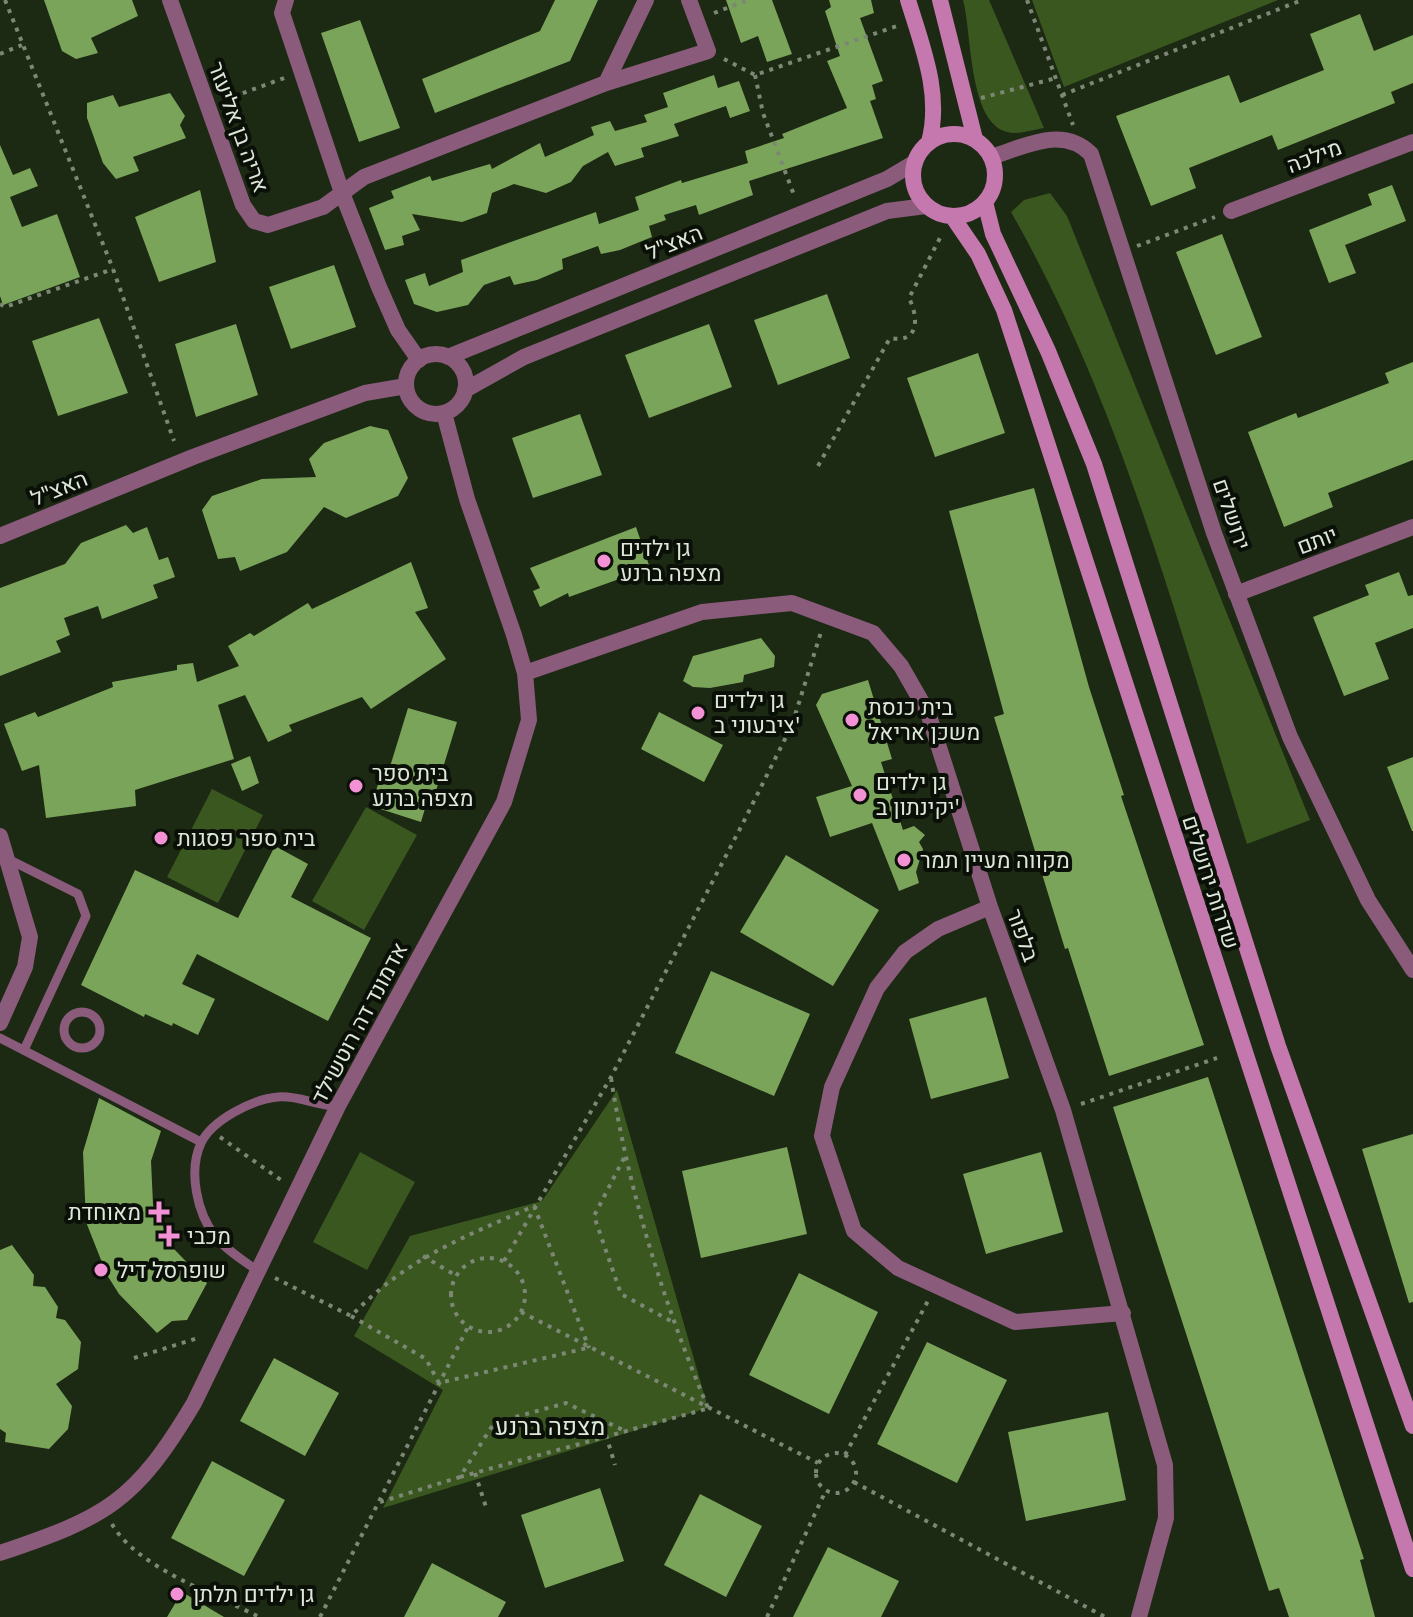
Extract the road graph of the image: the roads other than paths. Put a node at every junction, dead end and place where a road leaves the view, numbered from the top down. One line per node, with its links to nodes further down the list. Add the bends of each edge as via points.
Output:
1 (170, 0): 13 (street, אריה בן אליעזר, via 243,205 254,221 268,225 323,207)
2 (286, 0): 13 (street, via 282,13)
3 (646, 0): 7 (street)
4 (689, 0): 7 (street, אריה בן אליעזר, via 708,51)
5 (908, 0): 9 (main road, via 929,71 934,123)
6 (940, 0): 8 (main road)
7 (606, 83): 13 (street, אריה בן אליעזר, via 364,177)
8 (975, 139): 9 (main road, via 951,134); 11 (main road)
9 (929, 142): 12 (main road)
10 (1413, 142): 16 (street, מילכה)
11 (991, 157): 14 (main road, via 995,180); 25 (street, ירושלים, via 1057,138 1080,143 1096,164)
12 (914, 163): 15 (main road, via 914,186); 18 (street, האצ"ל, via 887,179)
13 (342, 193): 19 (street, via 398,330)
14 (985, 202): 17 (main road); 39 (main road, שדרות ירושלים, via 993,234 1094,464 1278,1046)
15 (926, 206): 17 (main road); 21 (street, via 887,211 859,222 524,357)
16 (1231, 211)
17 (952, 216): 42 (main road, שדרות ירושלים, via 978,254 1004,310)
18 (448, 357): 19 (street, via 433,354); 21 (street, via 464,373)
19 (419, 360): 20 (street, via 409,371)
20 (406, 386): 22 (street, via 416,406); 24 (street, האצ"ל, via 365,393)
21 (465, 390): 22 (street, via 458,404)
22 (444, 413): 26 (street, אדמונד דה רוטשילד)
23 (1413, 527): 25 (street, יותם)
24 (0, 536)
25 (1236, 594): 30 (street, ירושלים, via 1330,826 1368,900)
26 (525, 673): 29 (street, בלפור, via 702,612 792,603 873,633 901,666 928,713); 35 (street, אדמונד דה רוטשילד, via 529,720 504,802)
27 (0, 836): 28 (street)
28 (8, 859): 32 (street, via 30,937 25,967); 34 (lane, via 78,894 86,916)
29 (990, 907): 38 (street, בלפור, via 1063,1110); 38 (street, via 938,929 905,952 877,988 832,1087 822,1136 854,1231 898,1268 1015,1322)
30 (1413, 970)
31 (69, 1017): 31 (lane, via 91,1014 99,1023 98,1040 82,1048 70,1044 64,1034)
32 (0, 1023)
33 (0, 1038): 34 (lane)
34 (24, 1050): 36 (lane)
35 (338, 1106): 36 (lane, via 279,1097 252,1103); 37 (street, אדמונד דה רוטשילד)
36 (201, 1142): 37 (lane, via 198,1205 215,1236)
37 (258, 1271): 41 (street, אדמונד דה רוטשילד, via 194,1403 140,1481 105,1512 74,1528)
38 (1123, 1313): 43 (street, בלפור, via 1165,1465 1166,1518)
39 (1409, 1401): 40 (main road, שדרות ירושלים)
40 (1413, 1426)
41 (0, 1553)
42 (1413, 1569)
43 (1139, 1617)

